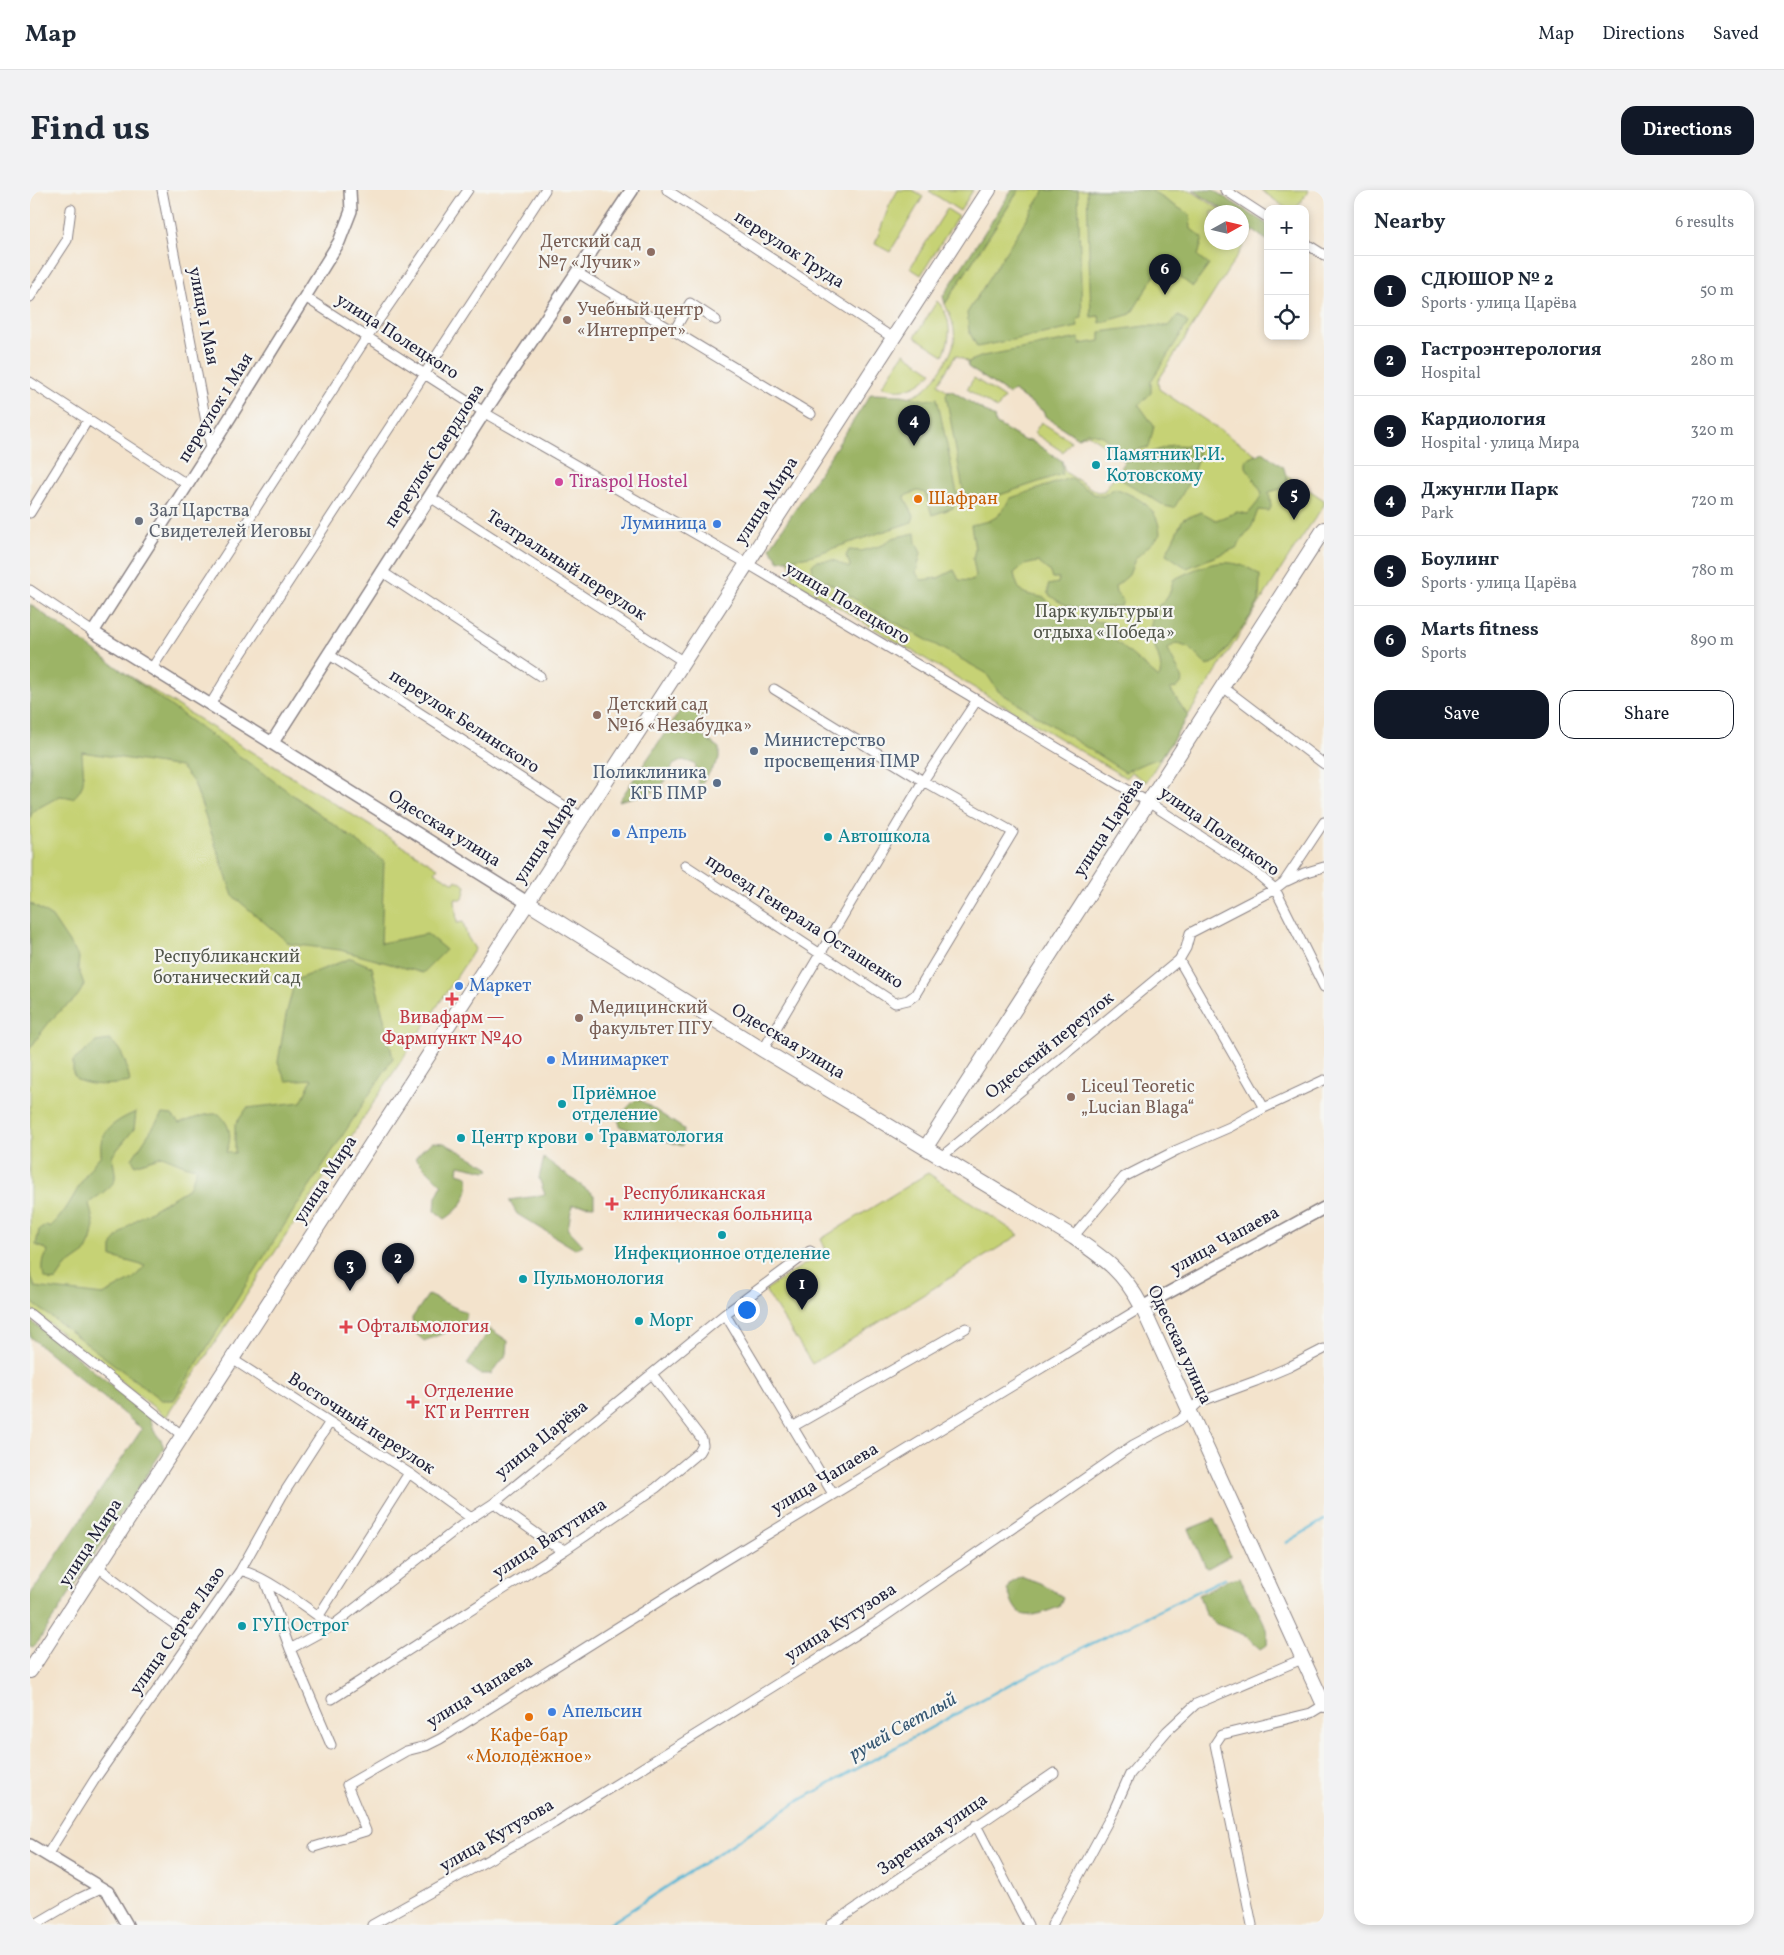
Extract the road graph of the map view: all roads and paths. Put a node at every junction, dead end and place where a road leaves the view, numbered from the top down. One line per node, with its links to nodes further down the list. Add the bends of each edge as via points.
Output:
1 (162, 190): 25 (street, улица 1 Мая)
2 (468, 190): 18 (street)
3 (545, 190): 20 (street)
4 (632, 190): 13 (main road, переулок Свердлова)
5 (667, 190): 19 (street, переулок Труда)
6 (989, 190): 19 (main road, улица Мира)
7 (1225, 190): 10 (street)
8 (350, 193): 15 (street, переулок 1 Мая, via 351,211 339,242)
9 (72, 209): 14 (street, via 67,240)
10 (1264, 215)
11 (1309, 246): 12 (street)
12 (1324, 255)
13 (578, 273): 17 (street); 22 (main road, переулок Свердлова)
14 (30, 297)
15 (305, 297): 18 (street, улица Полецкого); 25 (street, переулок 1 Мая)
16 (716, 320): 17 (street, via 690,303)
17 (674, 330): 23 (street)
18 (368, 337): 20 (street, улица Полецкого); 36 (street)
19 (893, 338): 30 (main road, улица Мира)
20 (425, 374): 22 (street, улица Полецкого); 41 (street)
21 (30, 382): 24 (street)
22 (484, 412): 27 (main road, переулок Свердлова); 30 (street, улица Полецкого)
23 (811, 414)
24 (87, 421): 26 (street); 28 (street)
25 (212, 448): 26 (street, переулок 1 Мая)
26 (188, 485): 33 (street, переулок 1 Мая)
27 (430, 497): 31 (main road, переулок Свердлова); 35 (street, Театральный переулок)
28 (30, 514)
29 (1324, 529): 38 (main road, улица Царёва)
30 (748, 564): 35 (main road, улица Мира); 40 (street, улица Полецкого)
31 (381, 571): 34 (main road, переулок Свердлова); 37 (street)
32 (30, 590): 33 (street, Одесская улица)
33 (93, 632): 36 (street, Одесская улица)
34 (328, 654): 42 (main road, переулок Свердлова); 46 (street, переулок Белинского)
35 (684, 662): 46 (main road, улица Мира)
36 (152, 668): 41 (street, Одесская улица)
37 (540, 676)
38 (1222, 687): 43 (street); 45 (main road, улица Царёва)
39 (774, 689): 44 (street, проезд Генерала Осташенко)
40 (977, 700): 44 (street); 45 (street, улица Полецкого)
41 (210, 705): 42 (street, Одесская улица)
42 (272, 743): 52 (main road, Одесская улица)
43 (1324, 764)
44 (923, 781): 53 (street); 53 (street, проезд Генерала Осташенко, via 1013,832 915,995 908,1000 895,1003)
45 (1148, 802): 51 (street, улица Полецкого, via 1254,871); 59 (main road, улица Царёва)
46 (583, 818): 52 (main road, улица Мира)
47 (1324, 822): 50 (street)
48 (685, 865): 53 (street, проезд Генерала Осташенко)
49 (1324, 867): 50 (street)
50 (1284, 882): 51 (street)
51 (1275, 889): 54 (street, via 1190,933); 55 (street, улица Полецкого)
52 (528, 903): 56 (main road, Одесская улица); 69 (main road, улица Мира)
53 (819, 954): 56 (street)
54 (1179, 960): 58 (street); 60 (street, Одесский переулок)
55 (1324, 987)
56 (763, 1050): 59 (main road, Одесская улица)
57 (1324, 1080): 58 (street)
58 (1264, 1108): 62 (street, via 1124,1178)
59 (926, 1147): 60 (main road, Одесская улица)
60 (941, 1157): 62 (main road, Одесская улица)
61 (1324, 1208): 64 (street, улица Чапаева)
62 (1073, 1237): 64 (main road, Одесская улица, via 1103,1257 1124,1278)
63 (810, 1251): 66 (street, улица Царёва)
64 (1142, 1307): 71 (main road, Одесская улица); 76 (street, улица Чапаева)
65 (30, 1314): 74 (street)
66 (725, 1314): 70 (street, улица Царёва); 73 (street)
67 (966, 1328): 73 (street)
68 (1324, 1349): 71 (street, улица Кутузова, via 1256,1382 1199,1402)
69 (232, 1359): 72 (street, Восточный переулок); 74 (main road, улица Мира)
70 (652, 1374): 77 (street, улица Царёва); 79 (street, улица Ватутина, via 704,1445 656,1488)
71 (1190, 1412): 87 (main road, Одесская улица); 100 (street, улица Кутузова, via 1125,1451 875,1623 554,1823)
72 (330, 1422): 75 (street, Восточный переулок); 81 (street, улица Сергея Лазо, via 282,1496)
73 (794, 1426): 76 (street)
74 (183, 1436): 80 (main road, улица Мира)
75 (409, 1473): 78 (street, Восточный переулок); 83 (street)
76 (833, 1494): 95 (street, улица Чапаева, via 440,1739 406,1751 348,1785 366,1832)
77 (494, 1503): 78 (street, улица Царёва); 79 (street, via 551,1544)
78 (471, 1518): 84 (street, улица Царёва)
79 (565, 1550): 89 (street, улица Ватутина)
80 (98, 1567): 85 (street); 88 (main road, улица Мира)
81 (240, 1571): 82 (street); 85 (street, улица Сергея Лазо)
82 (265, 1581): 83 (street); 86 (street)
83 (318, 1617): 84 (street)
84 (332, 1626): 86 (street, улица Царёва)
85 (194, 1638): 96 (street, улица Сергея Лазо)
86 (290, 1649): 91 (street)
87 (1302, 1659): 90 (main road, Одесская улица); 103 (street, via 1196,1704 1168,1731 1130,1774)
88 (30, 1671)
89 (332, 1699)
90 (1324, 1705): 104 (street, via 1311,1713 1221,1735 1216,1744)
91 (331, 1744)
92 (1054, 1773): 93 (street, Заречная улица)
93 (976, 1825): 101 (street, Заречная улица); 102 (street)
94 (30, 1845): 96 (street)
95 (314, 1847)
96 (46, 1855): 97 (street)
97 (101, 1888): 98 (street); 99 (street, via 113,1899)
98 (34, 1925)
99 (127, 1925)
100 (372, 1925)
101 (831, 1925)
102 (1028, 1925)
103 (1052, 1925)
104 (1252, 1925)

